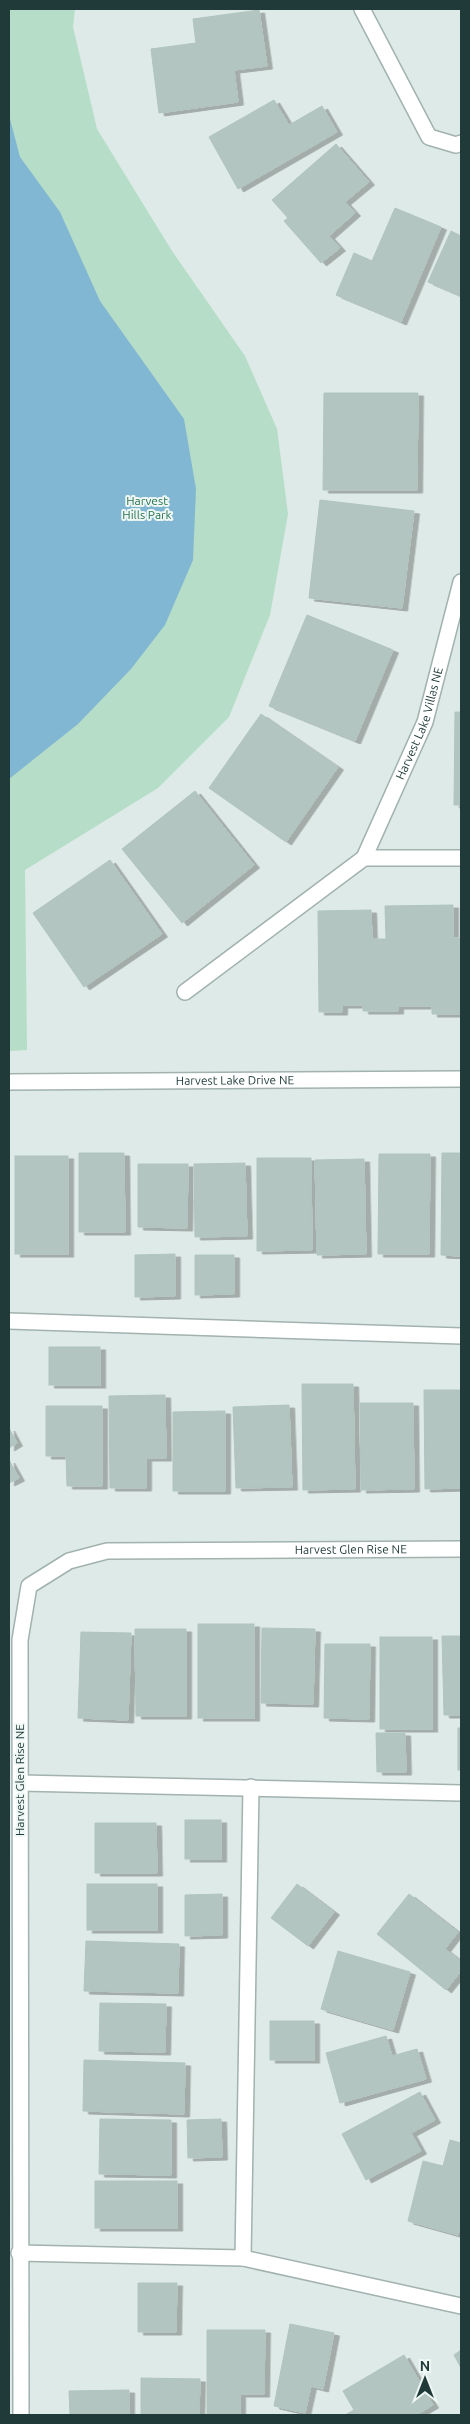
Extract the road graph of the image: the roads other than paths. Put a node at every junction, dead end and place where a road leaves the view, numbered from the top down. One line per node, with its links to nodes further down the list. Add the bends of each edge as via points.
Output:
1 (362, 9): 2 (street, via 429,137 456,145)
2 (461, 143)
3 (461, 582): 4 (street, Harvest Lake Villas NE, via 425,722)
4 (364, 858): 5 (street); 6 (street, Harvest Lake Villas NE)
5 (461, 858)
6 (185, 992)
7 (461, 1079): 8 (street, Harvest Lake Drive NE)
8 (9, 1082)
9 (9, 1322): 10 (street)
10 (461, 1336)
11 (461, 1549): 12 (street, Harvest Glen Rise NE, via 107,1551 69,1561 29,1586 20,1640)
12 (21, 1783): 13 (street); 15 (street, Harvest Glen Rise NE)
13 (251, 1787): 14 (street); 16 (street)
14 (461, 1793)
15 (19, 2253): 16 (street); 18 (street, Harvest Glen Rise NE)
16 (243, 2258): 17 (street)
17 (461, 2306)
18 (21, 2415)

